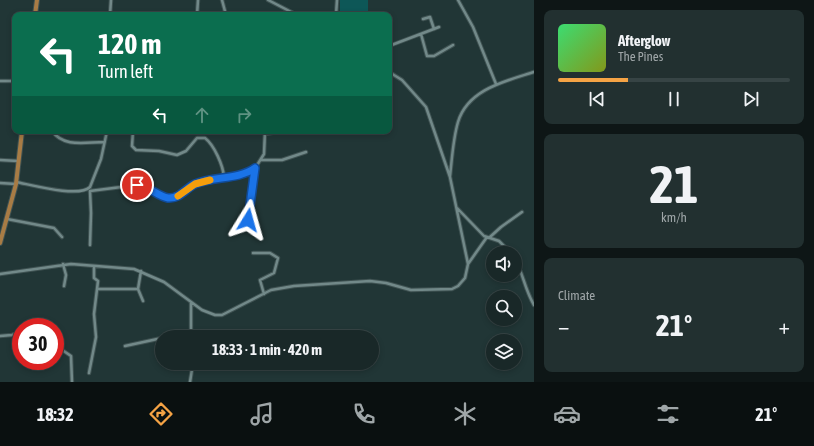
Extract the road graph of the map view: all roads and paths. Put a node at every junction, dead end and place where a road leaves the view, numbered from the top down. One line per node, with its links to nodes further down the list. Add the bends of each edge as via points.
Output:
1 (37, 0): 9 (highway)
2 (111, 0): 10 (street)
3 (198, 0): 11 (street)
4 (222, 0): 12 (street)
5 (268, 0): 8 (street)
6 (337, 0): 14 (street)
7 (458, 0): 25 (street, via 473,27)
8 (273, 1): 13 (street)
9 (35, 12)
10 (110, 12)
11 (196, 12)
12 (225, 12)
13 (292, 12)
14 (336, 12)
15 (423, 19): 17 (street, via 430,17)
16 (439, 27): 17 (street)
17 (434, 29): 18 (street)
18 (421, 34): 19 (street); 20 (street, via 426,54 429,56 434,56)
19 (392, 45)
20 (453, 45)
21 (534, 72): 25 (street)
22 (392, 74): 38 (street, via 402,80 426,107)
23 (0, 81): 24 (street)
24 (12, 81)
25 (496, 84): 38 (street, via 475,97 458,121)
26 (22, 134): 35 (highway)
27 (55, 134): 31 (street, via 70,143)
28 (106, 134): 31 (street)
29 (133, 134): 37 (street, via 132,146 136,150 159,151 174,155 186,151 197,138 205,138 221,164)
30 (265, 134): 34 (street, via 265,149)
31 (104, 142): 41 (street, via 101,160)
32 (306, 152): 34 (street, via 282,160)
33 (0, 160): 35 (street)
34 (261, 160): 36 (street)
35 (19, 162): 40 (highway)
36 (255, 168): 37 (street); 45 (street)
37 (224, 177): 41 (street, via 195,184 174,198 137,185)
38 (450, 177): 42 (street)
39 (0, 182): 40 (street)
40 (16, 183): 41 (street, via 74,192); 44 (highway)
41 (89, 190): 49 (street)
42 (457, 208): 47 (street, via 476,230); 53 (street)
43 (522, 212): 47 (street)
44 (7, 219): 46 (street, via 54,228); 48 (highway)
45 (248, 220)
46 (62, 237)
47 (489, 237): 50 (street); 53 (street)
48 (0, 242)
49 (90, 245)
50 (504, 246)
51 (253, 253): 61 (street, via 270,253 278,258 274,273 260,280)
52 (63, 264): 54 (street); 56 (street); 58 (street, via 66,275)
53 (468, 264): 61 (street, via 462,282 449,289 412,290 378,281 360,281 281,287)
54 (94, 266): 55 (street); 59 (street, via 94,278 98,281)
55 (141, 271): 60 (street); 63 (street, via 164,282)
56 (0, 274)
57 (522, 276): 64 (street)
58 (64, 286)
59 (98, 289): 60 (street); 72 (street, via 94,314 96,337)
60 (138, 290): 62 (street)
61 (264, 294): 63 (street, via 222,315 208,313)
62 (143, 301)
63 (191, 303): 65 (street)
64 (534, 305)
65 (191, 330)
66 (12, 335): 67 (street)
67 (0, 336)
68 (155, 339): 69 (street)
69 (125, 346)
70 (64, 352): 73 (street, via 70,356)
71 (192, 370): 74 (street)
72 (89, 373)
73 (72, 382)
74 (190, 382)

